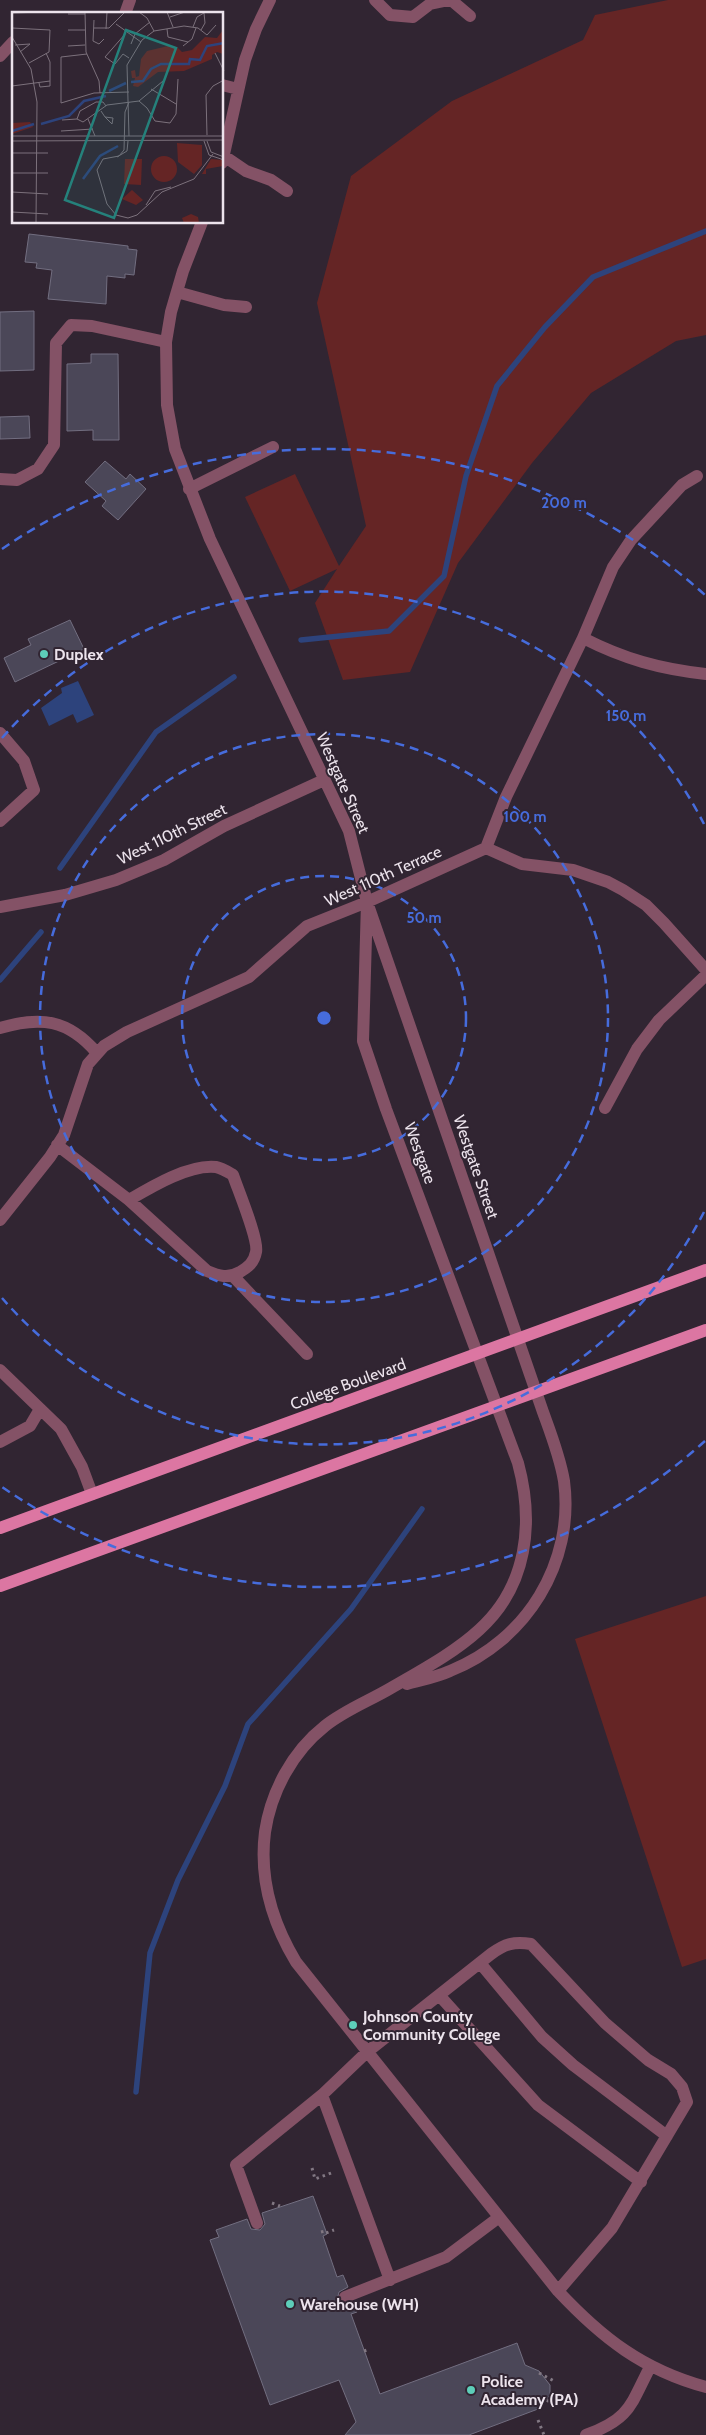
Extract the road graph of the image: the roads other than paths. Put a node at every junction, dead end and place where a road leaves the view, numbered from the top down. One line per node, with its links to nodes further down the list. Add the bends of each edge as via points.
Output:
1 (130, 0): 5 (street)
2 (270, 0): 12 (street, via 256,29)
3 (375, 0): 4 (street, via 390,15 414,17 430,4)
4 (450, 0): 6 (street)
5 (126, 12)
6 (470, 16)
7 (0, 37): 8 (street)
8 (12, 42)
9 (12, 43): 10 (street)
10 (0, 56)
11 (224, 86): 12 (street)
12 (238, 89): 13 (street)
13 (224, 155)
14 (224, 160): 15 (street, via 271,180)
15 (287, 191)
16 (201, 224): 17 (street, Westgate Street)
17 (177, 292): 18 (street, via 224,305); 19 (street, Westgate Street)
18 (246, 307)
19 (166, 342): 22 (street, via 92,326 71,326 56,343 54,445 38,469 17,480); 23 (street, Westgate Street, via 167,405 175,449)
20 (273, 446): 23 (street)
21 (697, 476): 24 (street, via 682,485 631,540 613,568)
22 (0, 479)
23 (189, 489): 27 (street, Westgate Street)
24 (583, 638): 25 (street, via 649,666); 29 (street, via 506,797)
25 (706, 674)
26 (0, 733): 28 (street, via 24,761 34,790)
27 (324, 780): 30 (street, Westgate Street, via 349,831); 31 (street, West 110th Street, via 224,826 164,860 116,880 65,895)
28 (0, 821)
29 (486, 848): 30 (street, West 110th Terrace); 32 (street, via 522,864 573,870 623,890 664,922)
30 (367, 902): 35 (street, West 110th Terrace, via 307,926 250,977 126,1032); 43 (street, Westgate Street); 45 (street, Westgate, via 363,1041)
31 (0, 907)
32 (706, 970)
33 (706, 974): 36 (street, via 659,1020 637,1049)
34 (0, 1028): 35 (street, via 38,1020 58,1025 87,1041)
35 (96, 1053): 37 (street, West 110th Terrace, via 88,1064 71,1116)
36 (605, 1108)
37 (57, 1145): 38 (street); 39 (street, West 110th Terrace)
38 (128, 1200): 41 (street, via 207,1270 219,1276); 41 (street, via 158,1184 205,1167 218,1167 233,1175 257,1251 250,1266)
39 (0, 1220)
40 (706, 1270): 43 (main road, College Boulevard)
41 (233, 1276): 44 (street)
42 (706, 1330): 47 (main road)
43 (517, 1338): 45 (main road, College Boulevard); 47 (street, Westgate Street)
44 (306, 1354)
45 (477, 1354): 48 (street, Westgate); 51 (main road, College Boulevard)
46 (0, 1370): 49 (street)
47 (536, 1392): 48 (main road); 54 (street, Westgate Street, via 564,1480 566,1510 562,1539 542,1595 524,1620 491,1649 451,1671)
48 (496, 1406): 53 (main road); 54 (street, Westgate, via 525,1488 526,1538 520,1566 507,1596 480,1630)
49 (40, 1409): 50 (street, via 30,1426); 51 (street, via 61,1429 82,1467)
50 (0, 1442)
51 (92, 1494): 52 (main road, College Boulevard)
52 (0, 1528)
53 (0, 1586)
54 (390, 1689): 57 (street, via 356,1705 324,1726 300,1750 282,1779 268,1816 263,1850 270,1909 281,1937 296,1962)
55 (480, 1963): 56 (street); 59 (street, via 542,2037 573,2065); 59 (street, via 510,1943 531,1944 605,2024 648,2060 671,2074 682,2087 687,2102)
56 (439, 1995): 57 (street); 60 (street, via 538,2105)
57 (367, 2052): 58 (street); 61 (street)
58 (322, 2095): 62 (street, via 236,2165); 63 (street)
59 (667, 2136): 60 (street)
60 (641, 2182): 64 (street, via 612,2228)
61 (498, 2218): 63 (street, via 446,2257); 64 (street)
62 (257, 2223)
63 (390, 2280): 65 (street)
64 (558, 2291): 66 (street, via 615,2345)
65 (345, 2297)
66 (650, 2367): 67 (street); 68 (street, via 618,2421)
67 (706, 2387)
68 (586, 2435)

